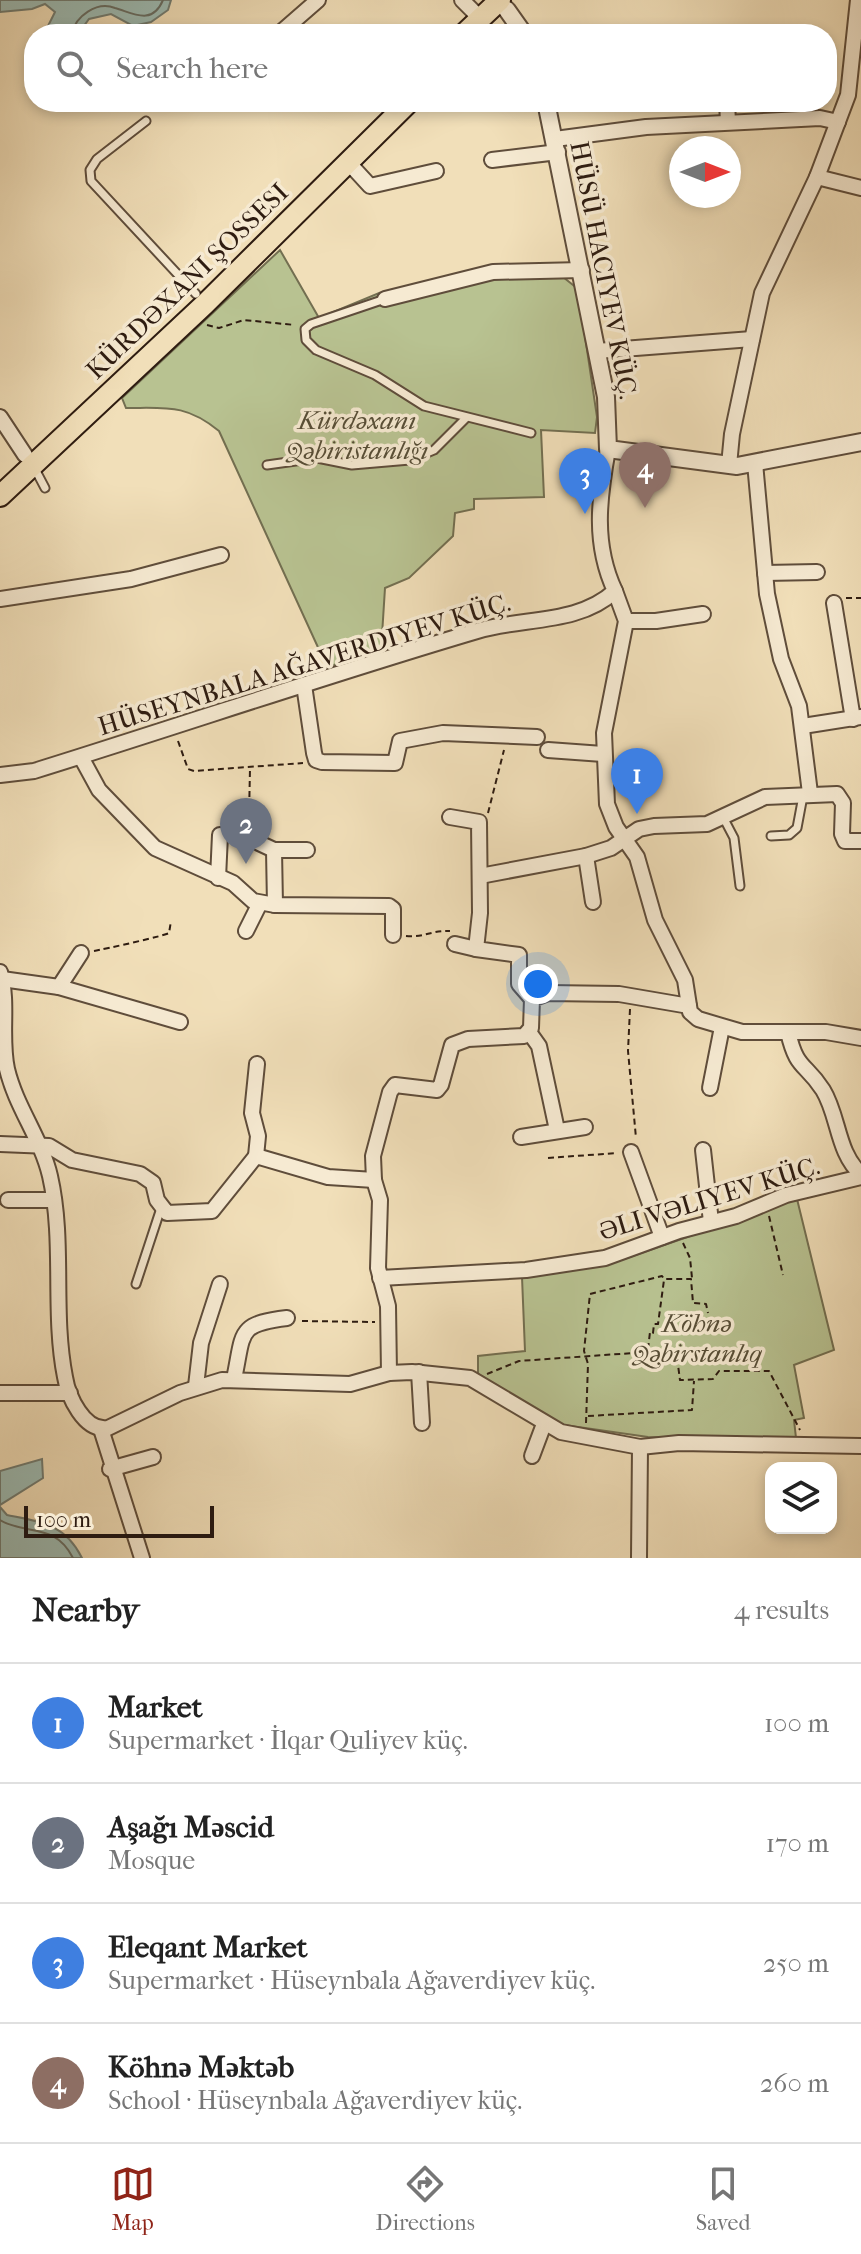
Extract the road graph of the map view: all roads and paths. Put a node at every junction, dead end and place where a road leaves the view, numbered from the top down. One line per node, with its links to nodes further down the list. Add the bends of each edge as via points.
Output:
1 (318, 0): 5 (street)
2 (462, 0): 6 (street)
3 (858, 0): 9 (street)
4 (506, 3): 7 (main road); 8 (street)
5 (290, 24)
6 (480, 24)
7 (483, 24)
8 (518, 24)
9 (854, 96): 16 (street)
10 (382, 112): 25 (main road)
11 (398, 112): 19 (main road)
12 (548, 112): 17 (street)
13 (728, 112): 15 (street)
14 (146, 121): 25 (lane, via 97,159 91,181)
15 (728, 122): 16 (street); 17 (street, via 646,127)
16 (838, 122): 21 (street)
17 (557, 146): 18 (street); 23 (street)
18 (492, 160)
19 (347, 161): 20 (street, via 370,186); 25 (main road)
20 (436, 171)
21 (817, 177): 22 (street); 27 (street, via 769,273)
22 (861, 188)
23 (582, 270): 24 (street, via 493,272); 28 (street)
24 (385, 299): 26 (lane)
25 (198, 304): 26 (path, via 213,328 244,320); 34 (main road)
26 (305, 329): 30 (lane, via 306,340 316,350 375,375 424,406)
27 (752, 339): 28 (street); 37 (street)
28 (597, 351): 33 (street)
29 (0, 417): 34 (street)
30 (466, 418): 31 (lane); 36 (lane, via 434,450 410,460 352,465 317,458)
31 (531, 433)
32 (861, 442): 35 (street)
33 (608, 449): 37 (street); 44 (street, via 600,495 600,543)
34 (29, 460): 38 (main road); 39 (lane); 40 (main road)
35 (755, 463): 37 (street); 43 (street)
36 (267, 465)
37 (729, 465)
38 (0, 479)
39 (45, 488)
40 (0, 496)
41 (221, 555): 45 (street, via 131,579)
42 (817, 572): 43 (street)
43 (765, 573): 51 (street, via 781,659)
44 (615, 591): 48 (street); 49 (street, HÜSEYNBALA AĞAVERDIYEV KÜÇ., via 590,610 487,628)
45 (0, 599)
46 (834, 603): 50 (street)
47 (703, 614): 48 (street)
48 (626, 621): 56 (street)
49 (304, 685): 52 (street, HÜSEYNBALA AĞAVERDIYEV KÜÇ.); 58 (street)
50 (857, 718): 51 (street)
51 (803, 726): 61 (street)
52 (174, 728): 57 (street, HÜSEYNBALA AĞAVERDIYEV KÜÇ.); 59 (path, via 188,769)
53 (504, 734): 54 (street); 58 (street, via 443,733 403,739 398,759 391,764); 64 (path, via 488,812)
54 (537, 737)
55 (548, 750): 56 (street)
56 (603, 754): 68 (street, via 607,804)
57 (81, 757): 60 (street, HÜSEYNBALA AĞAVERDIYEV KÜÇ.); 74 (street, via 99,790 155,848)
58 (316, 760): 59 (path)
59 (250, 767): 65 (path)
60 (0, 775)
61 (807, 794): 63 (street, via 757,799); 67 (lane, via 797,828 789,835); 69 (street, via 842,797 845,841)
62 (450, 817): 64 (street)
63 (723, 817): 68 (street, via 707,824 654,826); 75 (lane, via 734,838)
64 (479, 822): 73 (street)
65 (249, 830): 70 (street)
66 (220, 835): 74 (street)
67 (771, 836)
68 (624, 837): 72 (street, via 611,848); 89 (street, via 640,864)
69 (861, 841)
70 (274, 850): 71 (street); 77 (street)
71 (307, 850)
72 (586, 856): 73 (street); 76 (street)
73 (480, 876): 82 (street)
74 (218, 878): 77 (street)
75 (740, 886)
76 (593, 902)
77 (267, 904): 79 (street); 80 (street, via 389,906)
78 (171, 921): 83 (path, via 163,937)
79 (246, 931)
80 (393, 935): 81 (path, via 453,931)
81 (455, 944): 82 (street)
82 (476, 949): 87 (street, via 519,955 519,984)
83 (81, 953): 85 (street)
84 (1, 975): 85 (street); 88 (street)
85 (59, 987): 90 (street)
86 (631, 996): 87 (street, via 548,993); 89 (street); 103 (path, via 628,1051 636,1146)
87 (532, 999): 92 (street)
88 (2, 1005): 101 (street, via 12,1085)
89 (689, 1006): 91 (street, via 698,1019)
90 (180, 1022)
91 (722, 1027): 93 (street); 96 (street)
92 (529, 1032): 98 (street, via 539,1046); 107 (street, via 452,1045 437,1090 395,1085 373,1156)
93 (788, 1032): 94 (street); 106 (street, via 793,1056 824,1091 848,1158)
94 (861, 1038)
95 (257, 1064): 104 (street, via 252,1113)
96 (710, 1088)
97 (585, 1127): 98 (street)
98 (557, 1130): 99 (street)
99 (521, 1137)
100 (0, 1144): 101 (street)
101 (38, 1144): 109 (street); 111 (street, via 81,1162 148,1178)
102 (703, 1150): 112 (street)
103 (631, 1152): 105 (path); 114 (street)
104 (256, 1156): 107 (street, via 328,1177); 111 (street, via 212,1211 176,1213)
105 (548, 1158)
106 (861, 1176): 110 (street, ƏLI VƏLIYEV KÜÇ.)
107 (374, 1180): 116 (street, via 380,1200)
108 (8, 1200): 109 (street)
109 (54, 1200): 133 (street, via 62,1358)
110 (765, 1203): 112 (street, ƏLI VƏLIYEV KÜÇ.); 115 (path)
111 (161, 1208): 119 (lane)
112 (711, 1222): 113 (street, ƏLI VƏLIYEV KÜÇ.)
113 (679, 1231): 114 (street, ƏLI VƏLIYEV KÜÇ.); 118 (path, via 690,1258)
114 (662, 1237): 116 (street, ƏLI VƏLIYEV KÜÇ., via 605,1258 526,1270)
115 (783, 1275)
116 (380, 1278): 123 (street)
117 (664, 1279): 118 (path); 124 (path, via 658,1324 650,1332); 125 (path, via 590,1294)
118 (691, 1279): 121 (path, via 693,1303 706,1304)
119 (136, 1284)
120 (220, 1284): 131 (street, via 201,1343)
121 (708, 1313)
122 (287, 1318): 123 (path); 128 (street, via 250,1325)
123 (388, 1322): 127 (street)
124 (648, 1350)
125 (587, 1356): 129 (path, via 676,1350 680,1380); 130 (path, via 519,1361); 134 (path)
126 (419, 1372): 127 (street); 130 (street); 135 (street)
127 (389, 1373): 128 (street, via 350,1384)
128 (234, 1379): 131 (street)
129 (694, 1380): 134 (path, via 692,1410); 139 (path, via 715,1378 719,1371 769,1371 798,1421)
130 (476, 1381): 136 (street)
131 (196, 1386): 137 (street)
132 (1, 1393): 133 (street)
133 (70, 1393): 137 (street, via 87,1421)
134 (586, 1416): 138 (path)
135 (422, 1423)
136 (544, 1424): 138 (street); 142 (street)
137 (101, 1429): 144 (street)
138 (585, 1438): 141 (street)
139 (801, 1445): 140 (street); 141 (street)
140 (861, 1446)
141 (640, 1447): 146 (street)
142 (532, 1456)
143 (153, 1457): 144 (street)
144 (110, 1469): 145 (street)
145 (142, 1558)
146 (639, 1558)

